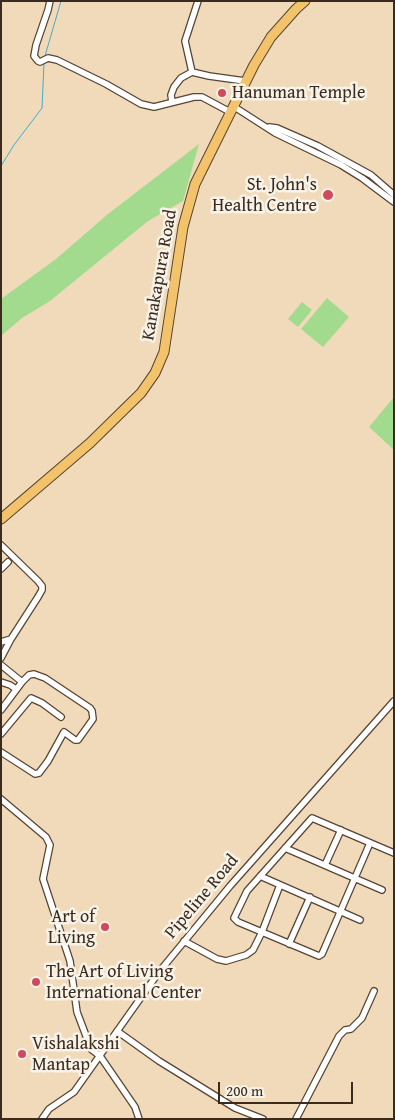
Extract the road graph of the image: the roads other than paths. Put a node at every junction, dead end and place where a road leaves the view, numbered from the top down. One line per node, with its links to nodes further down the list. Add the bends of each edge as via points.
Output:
1 (50, 1): 6 (street, via 34,56 38,61 57,60 154,108)
2 (198, 1): 4 (street, via 185,41)
3 (305, 1): 5 (highway, Kanakapura Road, via 271,38)
4 (192, 72): 5 (street); 6 (street, via 174,87)
5 (246, 81): 7 (highway, Kanakapura Road)
6 (172, 102): 7 (street, via 202,96)
7 (232, 109): 8 (street); 13 (highway, Kanakapura Road, via 189,202 164,352 155,373 141,393 90,444)
8 (267, 127): 9 (street, via 277,128); 10 (street)
9 (318, 146): 10 (street); 11 (street, via 371,175)
10 (316, 153): 12 (street, via 362,178)
11 (394, 195)
12 (394, 202)
13 (1, 519)
14 (1, 545): 17 (street, via 42,586 38,598)
15 (8, 562): 16 (street)
16 (1, 569)
17 (11, 639): 18 (street); 19 (street)
18 (1, 642)
19 (1, 658)
20 (1, 665): 22 (street)
21 (1, 682): 23 (street)
22 (22, 682): 23 (street); 28 (street, via 34,674 45,678 90,708 94,719 78,740 64,732 39,773 35,774)
23 (16, 689): 25 (street)
24 (394, 700): 43 (street, Pipeline Road)
25 (1, 710)
26 (61, 717): 27 (street, via 31,698)
27 (1, 734)
28 (1, 752)
29 (1, 800): 47 (street, via 46,837 50,845 44,879 70,961 77,1012 91,1049)
30 (341, 830): 31 (street); 32 (street, via 312,818); 34 (street)
31 (370, 843): 33 (street); 36 (street)
32 (285, 848): 34 (street); 35 (street)
33 (394, 853)
34 (325, 864): 36 (street)
35 (260, 876): 37 (street); 42 (street, via 247,891 234,918)
36 (354, 877): 38 (street); 40 (street)
37 (280, 884): 39 (street); 42 (street)
38 (382, 890)
39 (310, 897): 40 (street); 44 (street)
40 (340, 910): 41 (street); 44 (street, via 319,956)
41 (360, 920)
42 (262, 932): 43 (street, via 246,955 226,961); 44 (street)
43 (184, 941): 46 (street, Pipeline Road)
44 (289, 944)
45 (374, 991): 52 (street, via 362,1018 339,1036)
46 (117, 1031): 47 (street, Pipeline Road); 48 (street, via 159,1061)
47 (100, 1056): 49 (street, Pipeline Road, via 74,1092 49,1109); 50 (street, via 135,1107)
48 (253, 1117): 51 (street)
49 (42, 1119)
50 (138, 1119)
51 (263, 1119)
52 (296, 1119)

